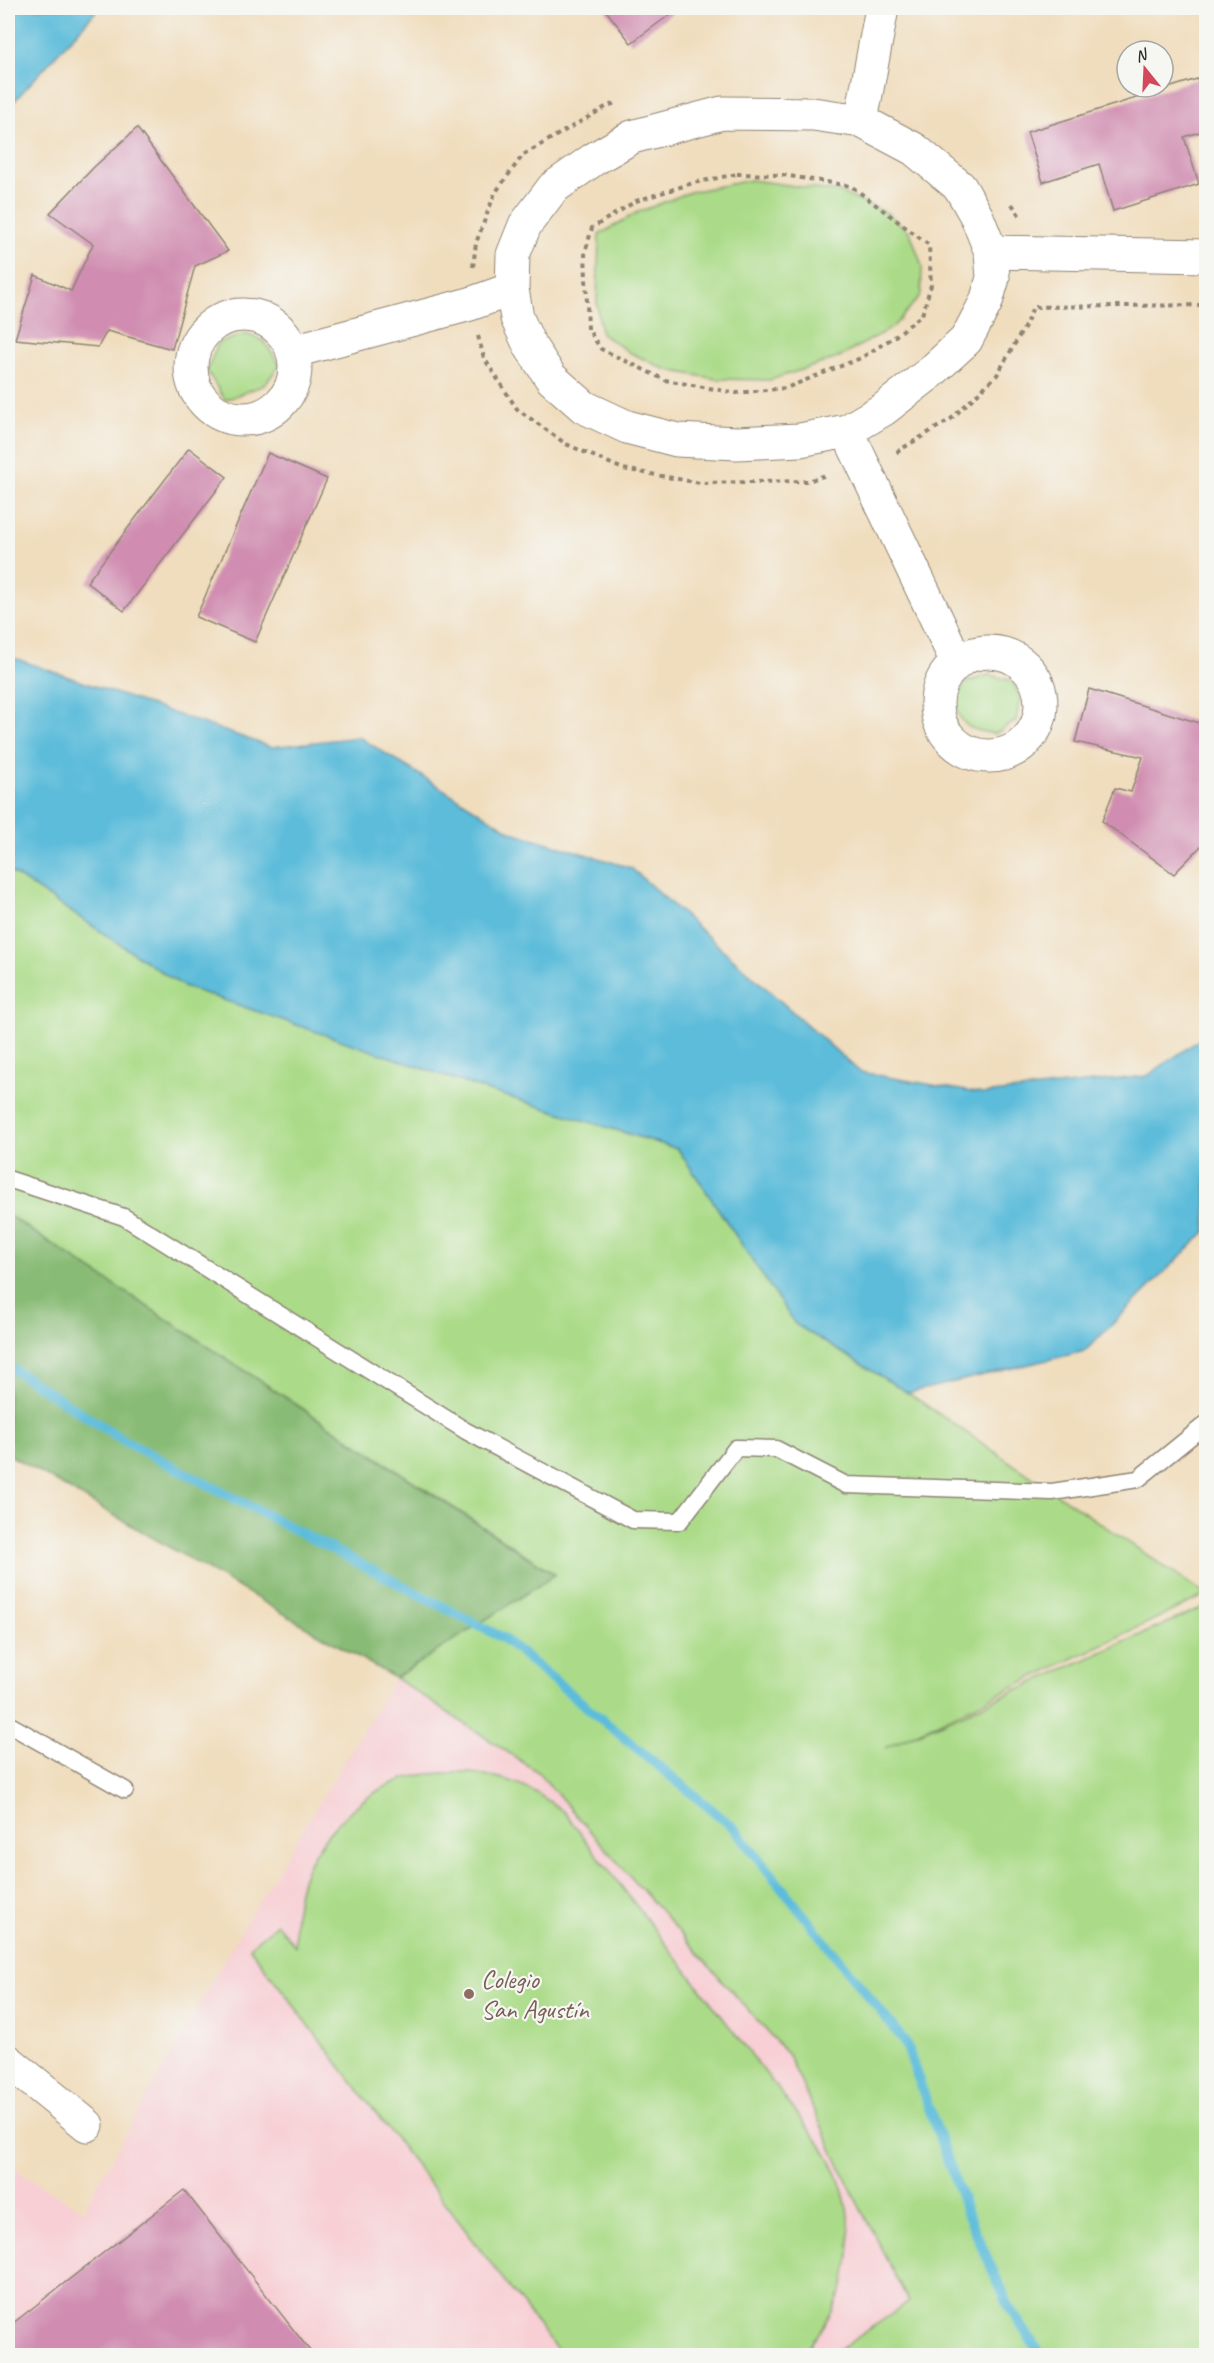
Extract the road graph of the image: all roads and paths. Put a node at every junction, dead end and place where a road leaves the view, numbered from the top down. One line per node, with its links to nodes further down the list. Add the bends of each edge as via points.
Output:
1 (882, 8): 3 (street)
2 (620, 102): 10 (path, via 523,155 495,194 476,243)
3 (861, 120): 7 (street, via 914,149 960,187); 9 (street, via 813,114 722,113 632,137 554,188 525,225 513,255)
4 (1006, 195): 5 (path)
5 (1025, 224)
6 (902, 225): 6 (path, via 850,186 783,176 737,174 636,201 592,228 585,253 588,329 601,349 665,380 736,393 786,388 861,358 922,315 931,285 929,245)
7 (991, 252): 8 (street); 13 (street, via 993,278 986,302 966,340 884,409)
8 (1206, 256)
9 (512, 289): 10 (street); 13 (street, via 517,318 551,378 584,406 627,427 677,440 737,443 800,440)
10 (470, 303): 12 (street); 15 (path, via 484,358 518,409 566,444 624,469 700,483 807,481)
11 (1206, 305): 14 (path, via 1033,306 997,375 951,419 898,451)
12 (294, 351)
13 (847, 431): 16 (street)
14 (902, 461)
15 (826, 475)
16 (957, 663)
17 (8, 1179): 18 (lane, via 124,1217 466,1431 633,1520 680,1521 736,1448 776,1449 846,1485 1052,1492 1138,1479)
18 (1206, 1424)
19 (8, 1724): 20 (lane)
20 (125, 1790)
21 (8, 2061): 22 (street)
22 (87, 2125)

